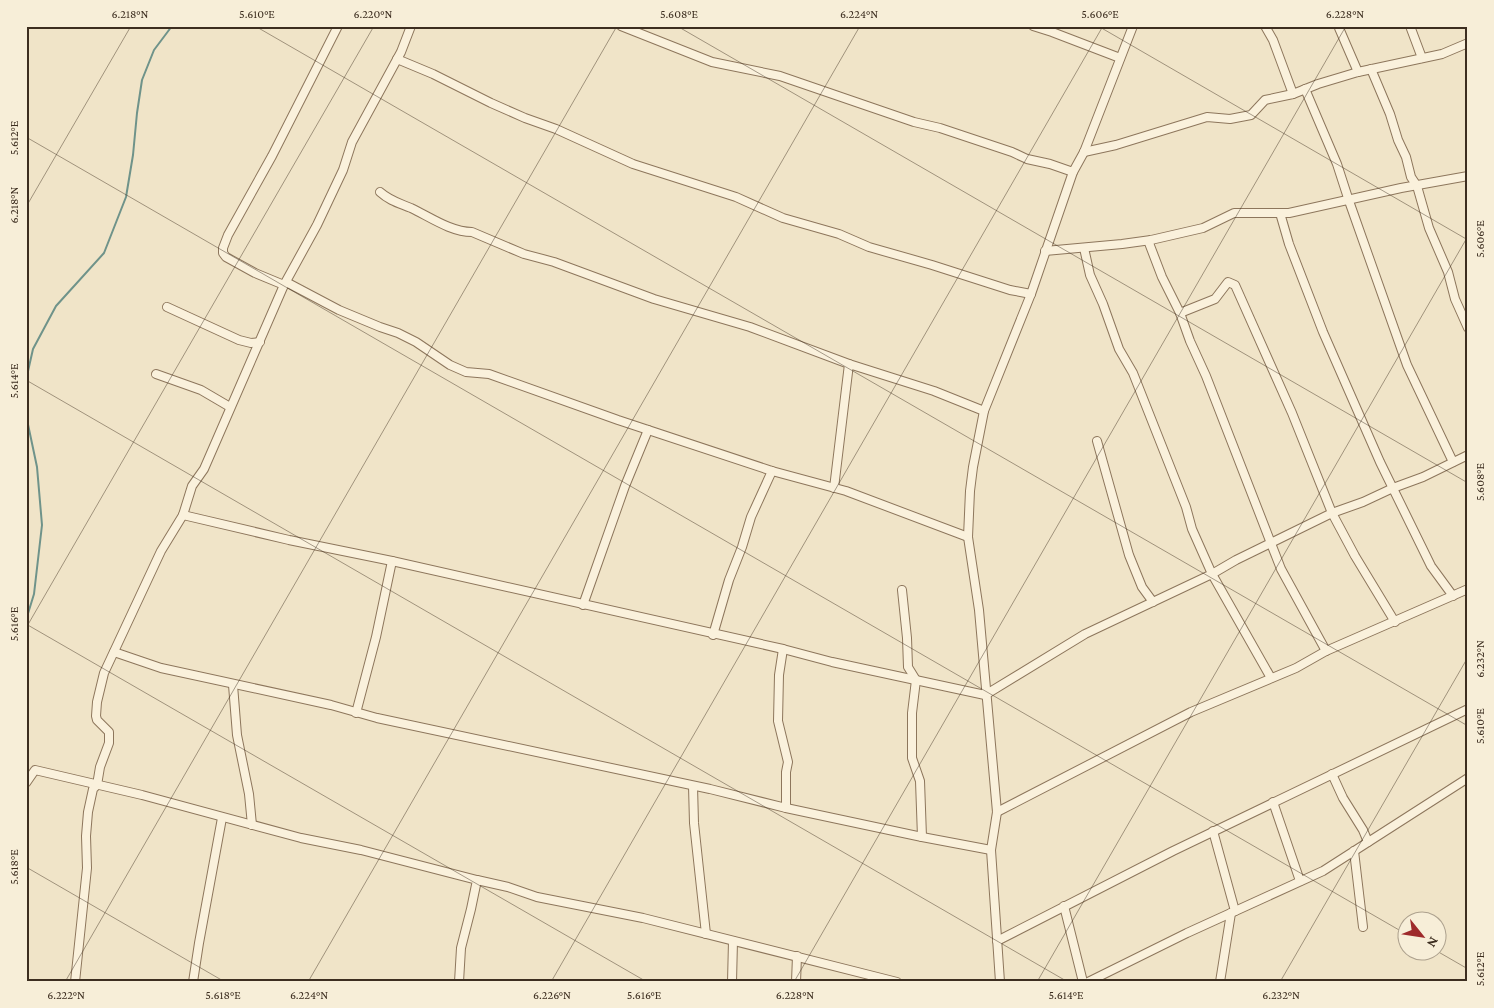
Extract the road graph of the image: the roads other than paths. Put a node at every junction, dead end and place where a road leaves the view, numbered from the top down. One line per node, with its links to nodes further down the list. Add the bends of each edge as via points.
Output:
1 (338, 26): 27 (street, via 223,248 226,257)
2 (411, 26): 12 (street)
3 (621, 26): 18 (street, via 712,62 780,76)
4 (1034, 26): 10 (street)
5 (1133, 26): 10 (street)
6 (1265, 26): 16 (street)
7 (1410, 26): 11 (street)
8 (1339, 28): 14 (street)
9 (1468, 43): 11 (street)
10 (1120, 58): 17 (street)
11 (1422, 58): 13 (street)
12 (397, 59): 27 (street, via 352,142 317,226); 28 (street, via 490,104 633,164 736,197 783,218 839,234 869,247)
13 (1371, 69): 14 (street); 20 (street)
14 (1358, 72): 15 (street)
15 (1305, 89): 16 (street); 22 (street, via 1338,164)
16 (1293, 94): 17 (street, via 1265,100 1251,115 1230,119 1207,117)
17 (1084, 152): 18 (street)
18 (1073, 172): 26 (street)
19 (1468, 176): 20 (street)
20 (1417, 186): 22 (street); 31 (street, via 1429,228)
21 (380, 192): 33 (street, via 396,203 463,232 472,232 524,254 654,299 750,326)
22 (1349, 201): 23 (street); 40 (street, via 1407,364)
23 (1280, 213): 24 (street, via 1234,213 1203,228); 43 (street, via 1288,244 1323,332)
24 (1151, 240): 25 (street); 30 (street, via 1149,243 1162,277)
25 (1084, 248): 26 (street); 49 (street, via 1090,275 1119,349 1133,373)
26 (1046, 251): 28 (street)
27 (285, 284): 32 (street); 37 (street, via 398,333 466,372 489,374)
28 (1031, 294): 36 (street)
29 (167, 307): 32 (street, via 239,340)
30 (1180, 313): 44 (street, via 1215,299 1228,282 1235,285); 47 (street)
31 (1468, 328)
32 (260, 342): 35 (street)
33 (849, 364): 36 (street); 42 (street)
34 (156, 374): 35 (street, via 201,390)
35 (230, 407): 45 (street, via 204,469 192,486)
36 (984, 411): 46 (street, via 970,491)
37 (648, 430): 41 (street); 54 (street)
38 (1098, 441): 53 (street, via 1129,555 1142,587)
39 (1468, 454): 40 (street)
40 (1453, 462): 43 (street)
41 (772, 471): 42 (street); 56 (street, via 751,517)
42 (834, 488): 46 (street)
43 (1392, 488): 44 (street); 52 (street, via 1431,566)
44 (1332, 513): 47 (street); 55 (street)
45 (183, 515): 48 (street); 58 (street, via 161,551)
46 (968, 536): 63 (street, via 979,610)
47 (1270, 542): 49 (street); 59 (street)
48 (392, 561): 54 (street); 65 (street)
49 (1212, 574): 53 (street); 60 (street)
50 (1468, 589): 52 (street)
51 (902, 590): 61 (street, via 908,667)
52 (1453, 596): 55 (street)
53 (1153, 602): 63 (street, via 1085,634)
54 (583, 605): 56 (street)
55 (1395, 622): 59 (street)
56 (714, 635): 57 (street)
57 (783, 649): 61 (street); 72 (street, via 778,721 788,762)
58 (114, 652): 62 (street, via 161,668); 69 (street, via 104,673 96,708 97,720 110,734)
59 (1326, 652): 60 (street)
60 (1271, 678): 73 (street, via 1191,712)
61 (916, 680): 63 (street); 77 (street, via 912,758 920,781)
62 (233, 685): 65 (street); 75 (street, via 237,735)
63 (985, 695): 73 (street)
64 (1468, 709): 66 (street)
65 (356, 713): 70 (street)
66 (1332, 774): 71 (street); 78 (street)
67 (1468, 778): 78 (street)
68 (26, 783): 69 (street, via 35,770)
69 (97, 785): 74 (street); 90 (street, via 93,788 88,812 87,868)
70 (693, 786): 72 (street); 86 (street)
71 (1273, 802): 76 (street); 82 (street)
72 (786, 808): 77 (street)
73 (997, 812): 79 (street)
74 (222, 818): 75 (street); 91 (street)
75 (252, 825): 81 (street)
76 (1213, 831): 83 (street); 84 (street)
77 (922, 837): 79 (street)
78 (1368, 842): 80 (street)
79 (991, 850): 88 (street)
80 (1354, 851): 82 (street); 85 (street)
81 (477, 880): 86 (street, via 536,897); 92 (street, via 461,948)
82 (1300, 881): 84 (street)
83 (1064, 906): 88 (street); 97 (street)
84 (1233, 912): 98 (street); 99 (street)
85 (1363, 927)
86 (706, 934): 87 (street)
87 (733, 941): 89 (street); 93 (street)
88 (997, 941): 96 (street)
89 (797, 956): 94 (street); 95 (street)
90 (75, 982)
91 (193, 982)
92 (459, 982)
93 (732, 982)
94 (796, 982)
95 (897, 982)
96 (1000, 982)
97 (1084, 982)
98 (1088, 982)
99 (1220, 982)

